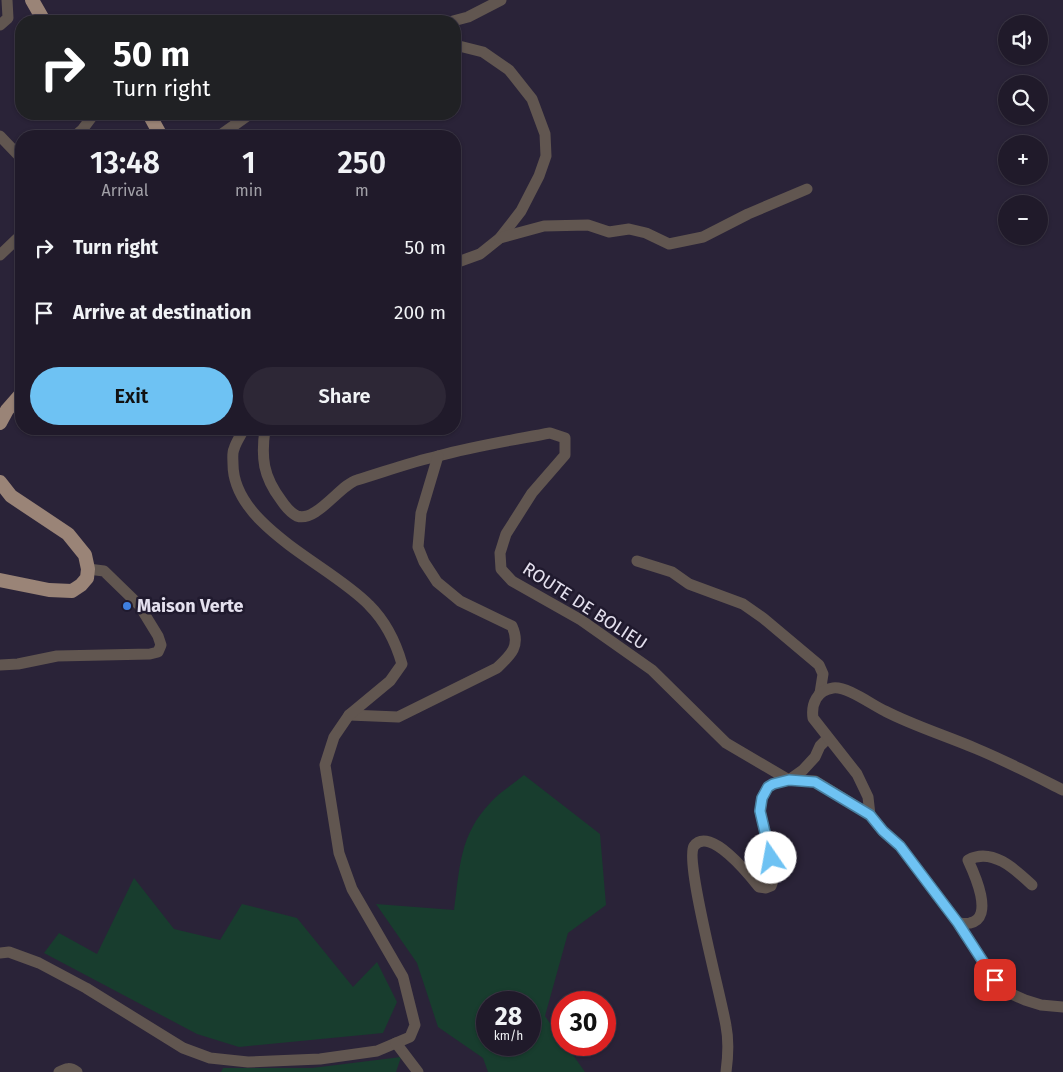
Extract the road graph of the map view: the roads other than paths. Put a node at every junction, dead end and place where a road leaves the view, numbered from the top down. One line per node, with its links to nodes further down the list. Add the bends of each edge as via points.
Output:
1 (7, 0): 6 (street, via 8,18)
2 (32, 0): 4 (main road)
3 (501, 0): 5 (street)
4 (41, 15)
5 (461, 19)
6 (0, 25)
7 (461, 46): 13 (street, via 483,52 509,70 532,99 545,134 546,156 539,176 521,211)
8 (242, 120): 9 (street)
9 (227, 130)
10 (0, 136): 11 (street)
11 (15, 152)
12 (806, 189): 13 (street, via 703,237 669,244 629,229 609,232 588,225 544,226)
13 (500, 238): 16 (street, via 480,254)
14 (15, 241): 15 (street)
15 (0, 255)
16 (461, 261)
17 (15, 401): 18 (main road)
18 (0, 423)
19 (241, 435): 28 (street, via 233,450 233,473 239,494 267,528 370,605 398,651 402,664 390,681)
20 (264, 435): 21 (street, ROUTE DE BOLIEU, via 262,450 266,474 286,508 298,516 307,516 354,481)
21 (438, 456): 28 (street, via 421,513 418,547 424,562 437,582 460,601 512,626 516,645 511,656 497,668 398,717); 30 (street, ROUTE DE BOLIEU, via 550,433 566,438 565,455 532,493 506,534 500,553 502,569 512,581 581,620 652,670 726,743)
22 (0, 482): 24 (main road, via 11,496 68,534 85,555)
23 (638, 561): 27 (street, via 672,572 689,584 743,604 763,618 819,665 823,674)
24 (88, 569): 25 (main road, via 88,578 72,591); 26 (street, via 104,571 139,605 158,636 161,645 158,652 57,656)
25 (0, 580)
26 (0, 665)
27 (820, 693): 29 (street, via 815,699 813,718); 31 (street, via 835,687 853,693 887,712 1013,765)
28 (349, 715): 37 (street, via 334,736 325,766 332,816 339,853 352,889 403,977 409,995 415,1025 410,1037)
29 (828, 738): 30 (street, via 803,770); 32 (street, via 857,774 868,797)
30 (789, 780): 32 (street, via 815,782); 41 (street, via 768,787 762,798 760,811 775,875 771,886 759,887 741,864 721,848 702,842 693,848 696,888 727,1027)
31 (1063, 790)
32 (870, 815): 34 (street, via 900,846)
33 (1032, 885): 34 (street, via 995,857 975,856 968,860 983,901 979,917 971,923)
34 (958, 923): 36 (street, via 995,980 1007,992 1040,1005)
35 (0, 953): 37 (street, via 9,952 39,963 183,1048 210,1058 248,1062 320,1060 377,1051)
36 (1063, 1007)
37 (396, 1043): 40 (street)
38 (59, 1072): 39 (street, via 66,1068)
39 (77, 1072)
40 (418, 1072)
41 (726, 1072)

